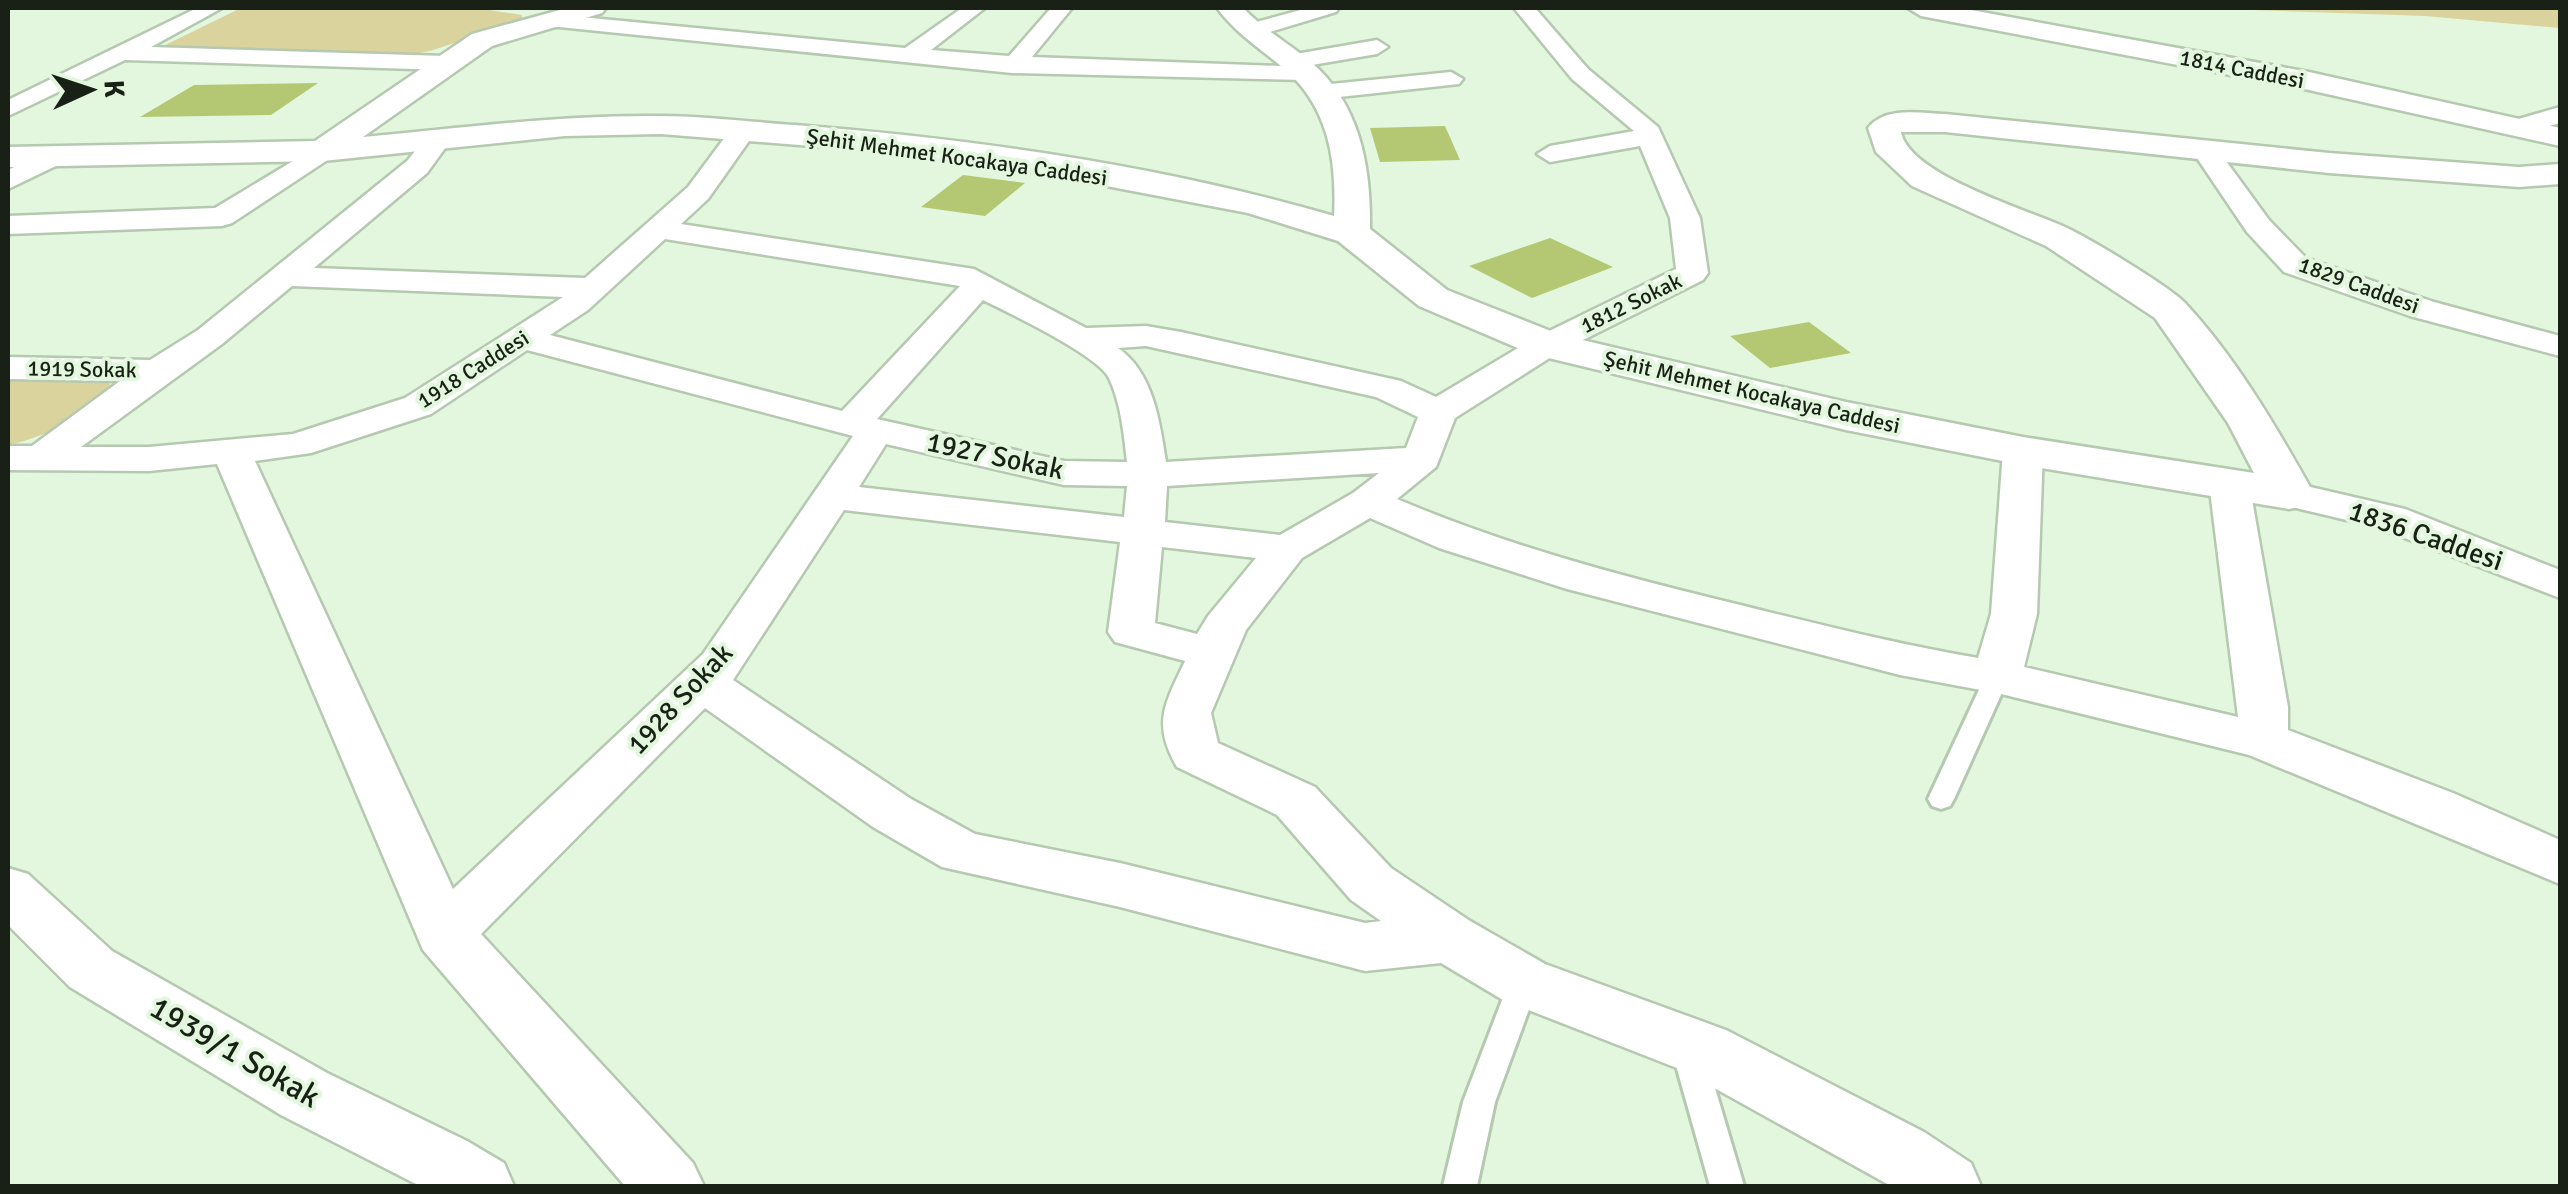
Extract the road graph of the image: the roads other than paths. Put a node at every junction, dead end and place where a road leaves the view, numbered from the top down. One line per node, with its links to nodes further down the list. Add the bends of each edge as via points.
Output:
1 (212, 8): 13 (street)
2 (520, 8): 8 (street)
3 (975, 8): 14 (street)
4 (1062, 8): 16 (street)
5 (1328, 8): 9 (street)
6 (1524, 8): 23 (street, 1812 Sokak, via 1580,74)
7 (1921, 8): 21 (street, 1814 Caddesi)
8 (570, 14): 10 (street); 15 (street, via 482,40)
9 (1240, 19): 17 (street)
10 (682, 34): 12 (street); 14 (street)
11 (1376, 47): 17 (street)
12 (654, 53)
13 (123, 54): 15 (street); 19 (street)
14 (907, 57): 16 (street)
15 (446, 63): 26 (street)
16 (1012, 66): 17 (street)
17 (1305, 76): 18 (street); 35 (street, via 1339,117 1354,181)
18 (1451, 79)
19 (8, 110)
20 (2560, 115): 21 (street)
21 (2516, 127): 24 (street, 1814 Caddesi)
22 (743, 132): 25 (street, Şehit Mehmet Kocakaya Caddesi, via 565,127); 34 (street, 1918 Caddesi, via 698,193); 35 (street, Şehit Mehmet Kocakaya Caddesi, via 1033,162 1254,204)
23 (1650, 136): 28 (street); 41 (street, 1812 Sokak, via 1685,218 1692,273)
24 (2560, 137)
25 (438, 140): 26 (street, Şehit Mehmet Kocakaya Caddesi); 36 (street, via 417,167)
26 (323, 151): 29 (street, Şehit Mehmet Kocakaya Caddesi); 33 (street, via 222,216)
27 (2206, 152): 31 (street); 42 (street, 1829 Caddesi, via 2295,265); 52 (street, via 1945,123 1884,128 1887,145 1924,179 2059,238 2168,308 2250,422)
28 (1550, 154)
29 (54, 156): 30 (street, Şehit Mehmet Kocakaya Caddesi); 32 (street)
30 (8, 157)
31 (2560, 174)
32 (8, 181)
33 (8, 225)
34 (658, 229): 37 (street, via 964,277); 38 (street, 1918 Caddesi)
35 (1352, 233): 41 (street, Şehit Mehmet Kocakaya Caddesi, via 1433,298)
36 (284, 276): 38 (street); 44 (street, via 210,337)
37 (979, 285): 40 (street); 45 (street, 1928 Sokak)
38 (592, 288): 39 (street, 1918 Caddesi)
39 (521, 338): 45 (street, 1927 Sokak); 48 (street, 1918 Caddesi, via 418,406 296,445)
40 (1079, 338): 46 (street, via 1146,336 1388,388); 50 (street, via 1123,370 1140,417)
41 (1547, 345): 46 (street, 1927 Sokak); 47 (street, Şehit Mehmet Kocakaya Caddesi)
42 (2560, 346)
43 (8, 368): 44 (street, 1919 Sokak)
44 (157, 370): 49 (street)
45 (864, 426): 50 (street, 1927 Sokak, via 1064,474); 53 (street, 1928 Sokak)
46 (1430, 436): 50 (street, 1927 Sokak); 54 (street)
47 (2023, 450): 51 (street, Şehit Mehmet Kocakaya Caddesi); 59 (street, via 2014,614)
48 (231, 452): 49 (street, 1918 Caddesi, via 149,460); 65 (street)
49 (24, 458)
50 (1149, 475): 55 (street)
51 (2230, 482): 52 (street, Şehit Mehmet Kocakaya Caddesi); 61 (street, via 2263,707)
52 (2288, 494): 57 (street, 1836 Caddesi, via 2390,518)
53 (833, 496): 55 (street); 60 (street, 1928 Sokak, via 720,666)
54 (1368, 502): 56 (street); 59 (street, via 1583,580 1900,660)
55 (1146, 532): 56 (street); 58 (street, via 1131,632)
56 (1288, 549): 58 (street, via 1224,626)
57 (2560, 585)
58 (1212, 653): 66 (street, via 1186,713 1195,754 1296,801 1371,884)
59 (1996, 677): 61 (street); 62 (lane)
60 (702, 682): 65 (street, 1928 Sokak); 66 (street, via 962,852 1364,947)
61 (2262, 740): 63 (street)
62 (1941, 799)
63 (2560, 863)
64 (8, 890): 69 (street, 1939/1 Sokak, via 90,968 304,1094)
65 (444, 934): 70 (street)
66 (1449, 938): 67 (street)
67 (1524, 982): 68 (street); 71 (lane, via 1479,1102)
68 (1686, 1044): 72 (lane); 73 (street, via 1900,1154)
69 (480, 1186)
70 (670, 1186)
71 (1460, 1186)
72 (1727, 1186)
73 (1947, 1186)

